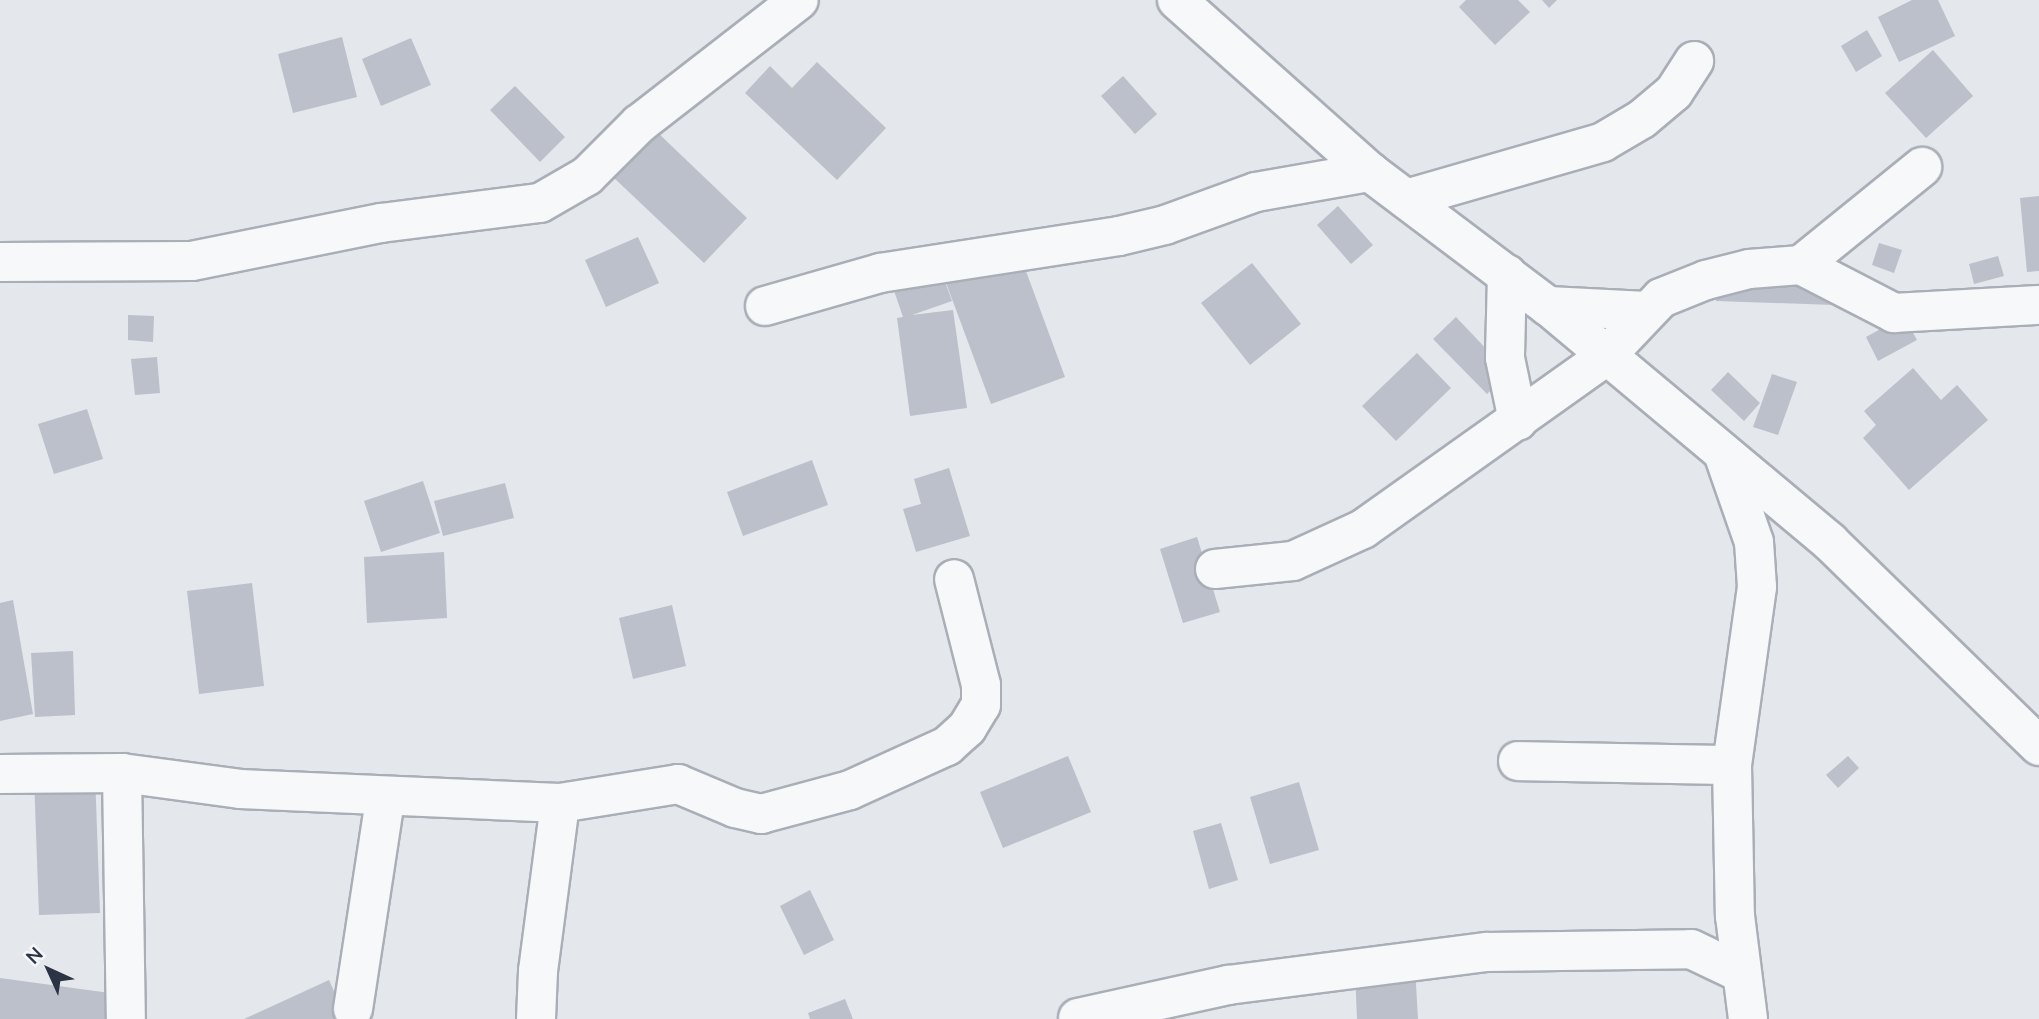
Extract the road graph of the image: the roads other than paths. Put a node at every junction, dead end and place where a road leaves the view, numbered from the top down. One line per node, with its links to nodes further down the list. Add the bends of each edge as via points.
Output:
1 (799, 0): 9 (street, via 639,124 587,176 540,203 381,223 192,261)
2 (1177, 0): 4 (street, via 1208,33)
3 (1694, 61): 8 (street, via 1674,92 1642,119 1603,142)
4 (1326, 132): 6 (street); 7 (street)
5 (1922, 167): 10 (street)
6 (1370, 172): 7 (street); 8 (street)
7 (1308, 184): 13 (street, via 1256,192 1130,234 880,273)
8 (1406, 199): 11 (street)
9 (0, 262)
10 (1801, 265): 12 (street, via 1895,313); 15 (street, via 1749,269 1706,280 1661,299)
11 (1507, 274): 14 (street); 17 (street, via 1505,358)
12 (2039, 305)
13 (765, 306)
14 (1548, 306): 15 (street); 16 (street)
15 (1647, 311): 16 (street)
16 (1606, 356): 17 (street); 18 (street)
17 (1518, 421): 19 (street, via 1363,528 1293,561)
18 (1723, 451): 21 (street, via 1830,542); 23 (street, via 1754,542 1757,587)
19 (1215, 569)
20 (954, 579): 27 (street, via 981,685 981,705 967,728 947,747 850,790 761,814 678,784)
21 (2039, 746)
22 (1518, 761): 23 (street)
23 (1732, 765): 28 (street)
24 (122, 773): 25 (street); 26 (street, via 240,789); 33 (street)
25 (0, 774)
26 (385, 799): 27 (street); 31 (street)
27 (560, 803): 34 (street)
28 (1735, 916): 29 (street); 30 (street)
29 (1691, 949): 30 (street); 32 (street, via 1487,953 1343,967 1228,985)
30 (1741, 973): 35 (street)
31 (353, 1009)
32 (1078, 1018)
33 (127, 1019)
34 (536, 1019)
35 (1748, 1019)

